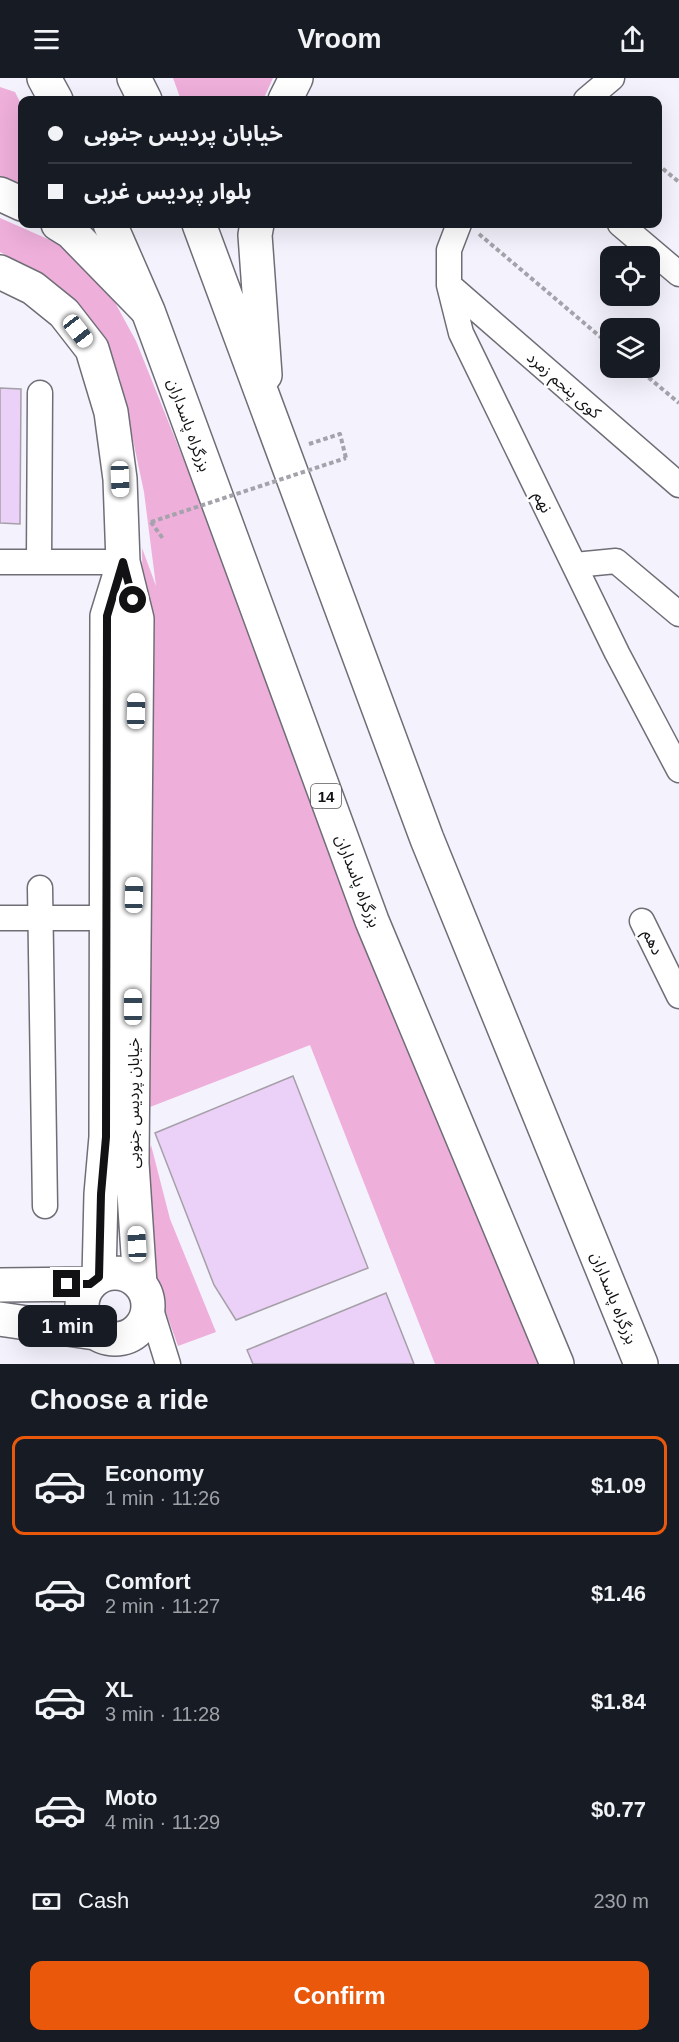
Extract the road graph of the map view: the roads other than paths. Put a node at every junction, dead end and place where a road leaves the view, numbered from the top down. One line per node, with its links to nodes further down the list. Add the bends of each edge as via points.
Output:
1 (44, 78): 5 (main road)
2 (134, 78): 6 (main road)
3 (296, 78): 7 (main road)
4 (612, 78): 8 (street)
5 (54, 96)
6 (143, 96)
7 (287, 96)
8 (591, 96)
9 (0, 195): 10 (main road)
10 (18, 202)
11 (64, 228): 20 (main road)
12 (112, 228): 20 (main road, بزرگراه پاسداران / 14)
13 (200, 228): 22 (main road, بزرگراه پاسداران)
14 (256, 228): 22 (main road)
15 (467, 228): 19 (street, نهم, via 449,250)
16 (625, 228): 18 (street)
17 (0, 272): 26 (main road, خیابان پردیس جنوبی, via 33,288 64,313 92,349 111,412 120,479)
18 (679, 274)
19 (449, 285): 23 (street, کوی پنجم زمرد); 27 (street, نهم, via 461,333)
20 (148, 311): 44 (main road, بزرگراه پاسداران / 14, via 372,921)
21 (40, 393): 25 (street)
22 (268, 413): 45 (main road, بزرگراه پاسداران, via 427,839)
23 (679, 485)
24 (0, 562): 25 (street)
25 (39, 562): 26 (street)
26 (123, 562): 33 (main road, خیابان پردیس جنوبی, via 107,616)
27 (574, 566): 28 (street, via 616,561); 29 (street, نهم)
28 (679, 614)
29 (679, 770)
30 (40, 888): 32 (street)
31 (0, 918): 32 (street)
32 (39, 918): 33 (street); 36 (street)
33 (120, 918): 37 (main road, خیابان پردیس جنوبی); 39 (main road, خیابان پردیس جنوبی, via 132,1163)
34 (642, 921): 35 (street, دهم)
35 (679, 996)
36 (45, 1206)
37 (94, 1281): 38 (main road); 39 (main road, via 120,1273 131,1277); 41 (main road, via 81,1304)
38 (0, 1285)
39 (144, 1293): 42 (main road, via 148,1314); 43 (street)
40 (0, 1318): 41 (main road)
41 (98, 1344): 42 (main road, via 118,1340)
42 (136, 1348)
43 (168, 1364)
44 (557, 1364)
45 (641, 1364)

